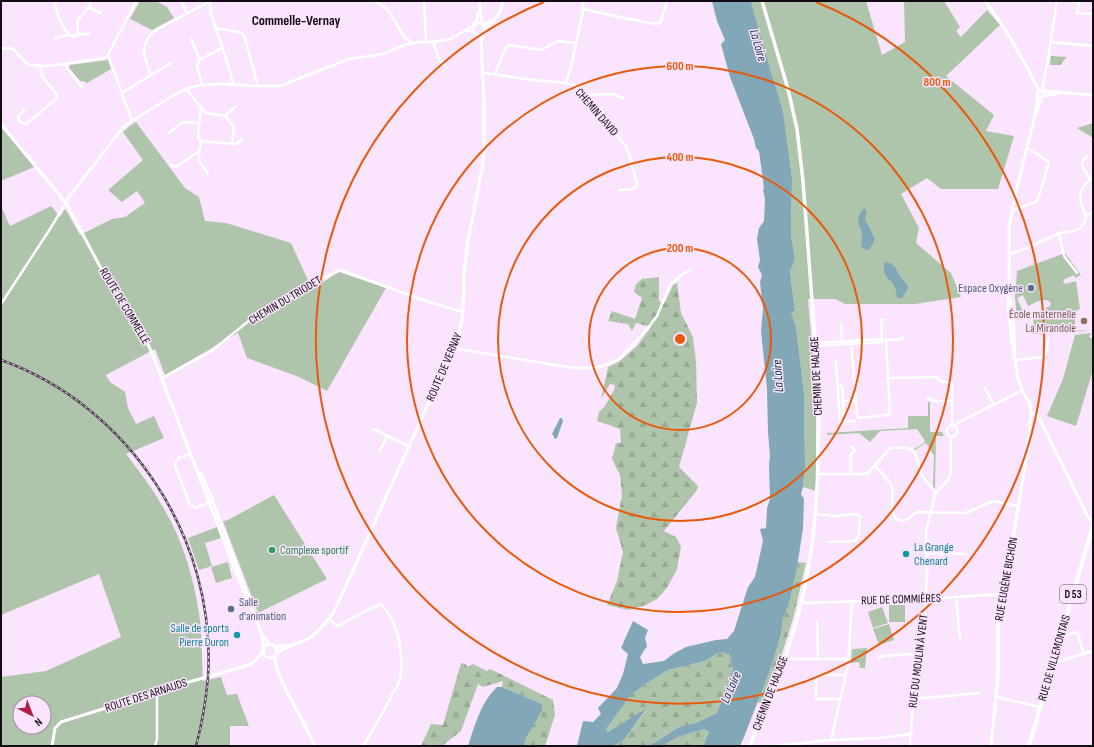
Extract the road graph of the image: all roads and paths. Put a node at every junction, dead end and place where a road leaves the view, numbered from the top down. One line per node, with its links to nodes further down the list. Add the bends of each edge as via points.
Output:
1 (55, 1): 32 (street, via 56,11)
2 (91, 1): 16 (street)
3 (136, 1): 44 (street)
4 (181, 1): 20 (street)
5 (210, 1): 20 (street); 25 (street)
6 (372, 1): 39 (street, via 386,8)
7 (424, 1): 35 (street)
8 (479, 1): 17 (street)
9 (503, 1): 22 (street)
10 (583, 1): 18 (street)
11 (667, 1): 18 (street, via 660,23 656,24)
12 (762, 1): 103 (main road, CHEMIN DE HALAGE, via 797,129)
13 (985, 1): 59 (street, via 1013,41 1036,85)
14 (1057, 1): 37 (street)
15 (1071, 1): 21 (street, via 1079,2 1077,13)
16 (89, 7): 19 (street); 30 (street, via 77,21)
17 (479, 9): 23 (street); 24 (street)
18 (583, 9): 38 (street)
19 (100, 13)
20 (187, 13): 52 (street, via 149,36 143,52)
21 (1093, 14)
22 (495, 21): 23 (street); 26 (street)
23 (482, 24): 24 (street, via 478,22); 26 (street)
24 (474, 25): 27 (street); 28 (street)
25 (216, 28): 42 (street); 57 (street, via 244,35)
26 (485, 28): 29 (street)
27 (466, 31): 28 (street); 36 (street, via 450,39)
28 (474, 32): 29 (street, via 478,35); 40 (street, ROUTE DE VERNAY)
29 (483, 33): 40 (street, ROUTE DE VERNAY)
30 (78, 34): 31 (street); 32 (street)
31 (89, 34)
32 (69, 35): 33 (street)
33 (55, 38)
34 (191, 39): 45 (street)
35 (426, 42): 36 (street); 39 (street)
36 (433, 42): 49 (street, via 440,61)
37 (1051, 42): 41 (street); 59 (street)
38 (576, 43): 51 (street, via 558,41 541,50 506,46); 53 (street)
39 (412, 44): 57 (street, via 383,54 349,59 280,86)
40 (481, 44): 50 (street, ROUTE DE VERNAY)
41 (1093, 46)
42 (222, 48): 45 (street); 54 (street)
43 (1, 49): 48 (street, via 13,48 26,64)
44 (108, 55): 47 (street); 60 (street)
45 (200, 58): 55 (street, via 197,66)
46 (171, 63): 52 (street)
47 (64, 64): 48 (street); 56 (street)
48 (41, 65): 68 (street, via 41,73 57,95 56,99 29,122 23,124 18,116)
49 (445, 66)
50 (483, 73): 51 (street, CHEMIN DAVID); 94 (street, ROUTE DE VERNAY, via 484,154 468,241)
51 (495, 74): 53 (street, CHEMIN DAVID)
52 (151, 75): 60 (street)
53 (566, 83): 62 (street, CHEMIN DAVID, via 574,85)
54 (233, 84): 55 (street); 57 (street)
55 (202, 85): 58 (street)
56 (82, 86)
57 (258, 86)
58 (186, 89): 67 (street); 70 (street)
59 (1042, 91): 61 (street); 64 (street, via 1044,94); 64 (street, via 1038,93)
60 (122, 93): 70 (street)
61 (1060, 93): 63 (street); 64 (street)
62 (583, 95): 65 (street, via 612,94); 84 (street, CHEMIN DAVID, via 625,145 629,154 637,183 633,189)
63 (1093, 95)
64 (1041, 96): 77 (street, via 1037,100)
65 (623, 98)
66 (236, 106): 69 (street)
67 (201, 107): 69 (street, via 206,113); 71 (street)
68 (24, 110)
69 (224, 116): 76 (street, via 234,127)
70 (132, 121): 85 (street, via 123,127)
71 (199, 123): 73 (street, via 183,122); 75 (street, via 198,136)
72 (1, 124): 85 (street, ROUTE DE COMMELLE)
73 (169, 133)
74 (242, 139): 76 (street, via 236,144)
75 (201, 141): 76 (street); 78 (street)
76 (232, 143)
77 (1027, 148): 86 (street); 86 (street, via 1049,162 1037,201)
78 (199, 150): 80 (street, via 176,167); 81 (street, via 200,163)
79 (1087, 156): 83 (street, via 1082,165)
80 (172, 165)
81 (208, 174)
82 (1093, 178): 83 (street)
83 (1090, 180): 88 (street, via 1080,194 1080,202)
84 (620, 190)
85 (66, 203): 93 (street); 107 (street, ROUTE DE COMMELLE, via 103,272 141,330)
86 (1012, 211): 90 (street)
87 (1093, 213): 88 (street)
88 (1086, 215): 89 (street, via 1079,229)
89 (1059, 234): 90 (street); 92 (street, via 1064,256)
90 (1009, 254): 105 (street, via 1009,298)
91 (690, 270): 104 (street, via 670,285 657,316 627,351 620,358 596,368 555,366)
92 (1077, 273)
93 (1, 304)
94 (463, 312): 104 (street, ROUTE DE VERNAY, via 459,333); 107 (street, CHEMIN DU TRIODET, via 339,270 286,302 263,311 210,352)
95 (884, 320): 99 (street, via 881,320)
96 (841, 322): 102 (street)
97 (902, 336): 100 (street, via 902,339)
98 (1048, 339): 105 (street, via 1046,354 1043,357)
99 (882, 340): 100 (street); 101 (street)
100 (886, 340): 108 (street)
101 (851, 342): 102 (street); 113 (street)
102 (842, 343): 103 (street)
103 (815, 345): 130 (main road, CHEMIN DE HALAGE, via 819,403)
104 (452, 348): 124 (street, ROUTE DE VERNAY)
105 (1015, 360): 111 (street)
106 (836, 362): 109 (street)
107 (162, 378): 127 (street, ROUTE DE COMMELLE)
108 (888, 378): 113 (street, via 888,415 859,418); 115 (street, via 937,377 941,382 952,383)
109 (837, 383): 114 (street, via 842,387); 118 (street, via 840,422)
110 (986, 388): 116 (street)
111 (1022, 390): 116 (street); 117 (street, via 1030,403)
112 (927, 398): 115 (street, via 933,401)
113 (856, 400): 114 (street)
114 (843, 401): 118 (street)
115 (952, 401): 120 (street)
116 (994, 405): 120 (street)
117 (1031, 412): 134 (street, RUE EUGÈNE BICHON); 137 (street, via 1039,418)
118 (844, 421): 119 (street)
119 (854, 421)
120 (953, 426): 123 (street, via 957,433); 123 (street, via 948,426 946,430)
121 (374, 429): 122 (street)
122 (387, 436): 124 (street); 126 (street)
123 (951, 436): 132 (street, via 951,474)
124 (409, 446): 147 (street, ROUTE DE VERNAY)
125 (851, 447): 131 (street, via 855,450 851,455)
126 (380, 451)
127 (192, 453): 128 (street, ROUTE DE COMMELLE); 133 (street, via 176,460 175,465 190,505 196,508)
128 (194, 458): 133 (street, ROUTE DE COMMELLE); 146 (street, ROUTE DE COMMELLE)
129 (875, 466): 131 (street, via 866,474); 132 (street, via 889,449 911,449 922,476); 135 (street, via 892,487 892,511 895,518 906,520 914,513)
130 (818, 474): 131 (street); 136 (main road, CHEMIN DE HALAGE)
131 (851, 475)
132 (936, 493): 135 (street, RUE DU MOULIN À VENT)
133 (210, 502): 146 (street, ROUTE DE COMMELLE)
134 (1018, 506): 135 (street, via 993,501 966,512); 141 (street, RUE EUGÈNE BICHON, via 1008,570)
135 (931, 512): 139 (street, RUE DU MOULIN À VENT, via 926,536)
136 (815, 514): 138 (street, via 859,515 858,539); 145 (main road, CHEMIN DE HALAGE, via 808,571)
137 (1093, 524): 150 (main road, RUE DE VILLEMONTAIS / D 53)
138 (829, 542)
139 (927, 553): 140 (street); 143 (street, RUE DU MOULIN À VENT)
140 (966, 554)
141 (1001, 594): 142 (street, RUE DE COMMIÈRES); 171 (street, RUE EUGÈNE BICHON)
142 (956, 597): 143 (street, RUE DE COMMIÈRES); 151 (street)
143 (926, 599): 144 (street, RUE DE COMMIÈRES); 160 (street, RUE DU MOULIN À VENT)
144 (852, 601): 145 (street, RUE DE COMMIÈRES); 164 (street)
145 (801, 602): 162 (main road, CHEMIN DE HALAGE)
146 (253, 612): 149 (street, ROUTE DE COMMELLE)
147 (329, 619): 154 (street, ROUTE DE VERNAY, via 318,632); 180 (street, via 338,626 381,604 395,626 400,646 400,679)
148 (817, 622): 163 (street)
149 (262, 635): 152 (street, ROUTE DE COMMELLE); 155 (street, ROUTE DE COMMELLE)
150 (1061, 637): 157 (street, via 1077,632); 166 (main road, RUE DE VILLEMONTAIS / D 53)
151 (960, 638)
152 (270, 644): 153 (street); 155 (street)
153 (274, 646): 154 (street, ROUTE DE VERNAY); 158 (street)
154 (288, 646): 158 (street, ROUTE DE VERNAY)
155 (263, 649): 159 (street); 165 (street, ROUTE DES ARNAUDS)
156 (1093, 651): 157 (street)
157 (1084, 654): 166 (street)
158 (276, 655): 159 (street, via 272,658); 167 (street)
159 (267, 657): 165 (street, ROUTE DES ARNAUDS); 167 (street)
160 (920, 657): 161 (street, via 908,654); 173 (street, RUE DU MOULIN À VENT)
161 (878, 658)
162 (784, 659): 163 (street); 181 (main road, CHEMIN DE HALAGE)
163 (818, 659): 164 (street)
164 (848, 659): 168 (street)
165 (256, 660): 169 (street, ROUTE DES ARNAUDS, via 249,665)
166 (1053, 663): 174 (main road, RUE DE VILLEMONTAIS / D 53)
167 (275, 665): 179 (street)
168 (846, 675): 172 (street); 172 (street, via 816,677 817,699)
169 (157, 692): 177 (street, ROUTE DES ARNAUDS, via 61,722 55,728); 178 (street)
170 (979, 693): 173 (street)
171 (996, 697): 174 (street); 184 (street, RUE EUGÈNE BICHON)
172 (840, 699): 176 (street)
173 (914, 699): 175 (street, RUE DU MOULIN À VENT)
174 (1040, 707): 185 (main road, RUE DE VILLEMONTAIS / D 53)
175 (911, 734): 176 (street); 183 (street, RUE DU MOULIN À VENT)
176 (831, 740): 182 (street)
177 (52, 746)
178 (155, 746)
179 (315, 746)
180 (363, 746)
181 (750, 746)
182 (776, 746)
183 (910, 746)
184 (991, 746)
185 (1029, 746)

